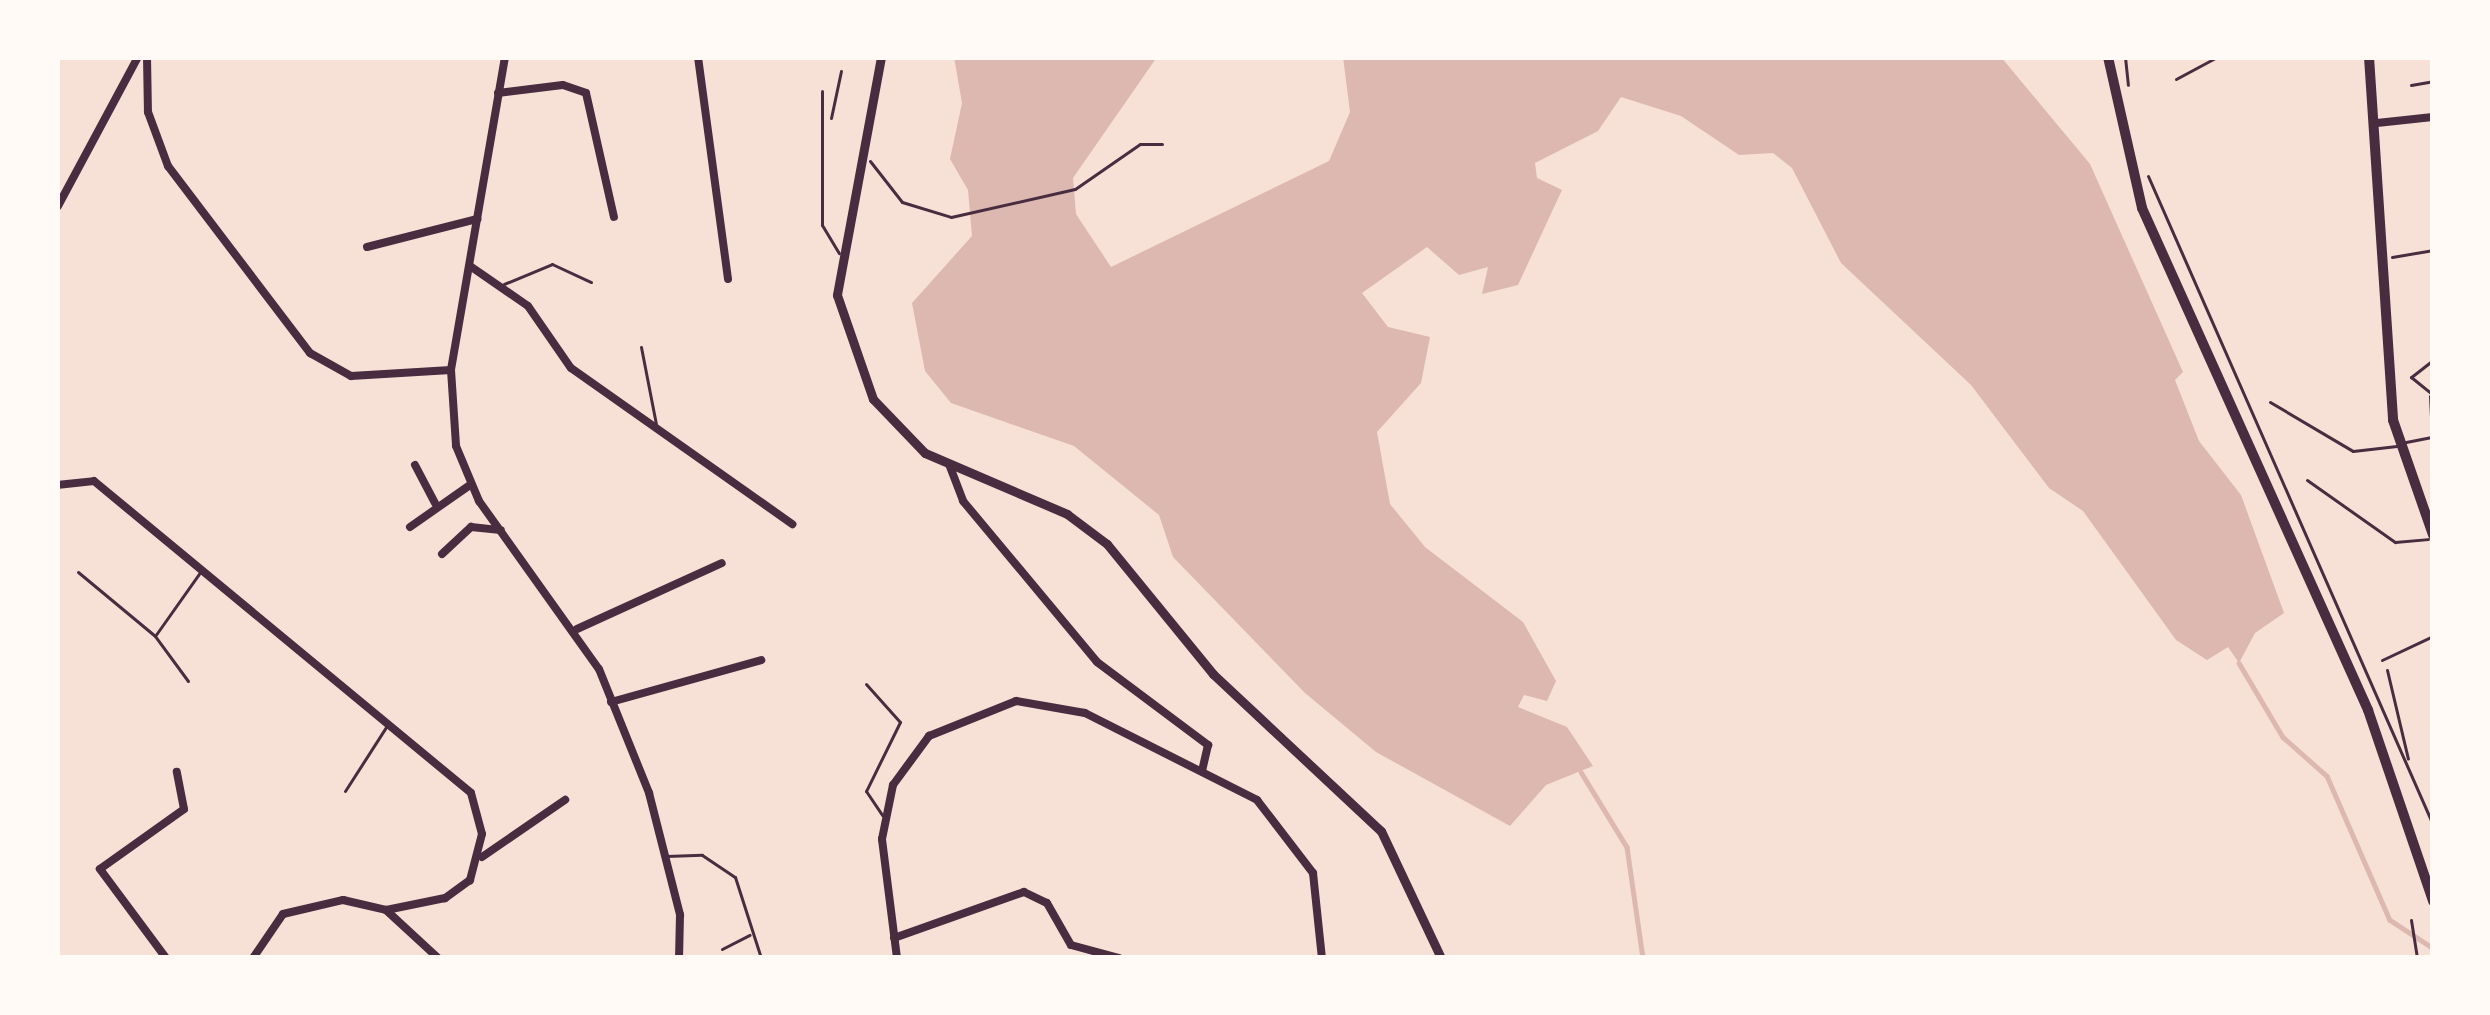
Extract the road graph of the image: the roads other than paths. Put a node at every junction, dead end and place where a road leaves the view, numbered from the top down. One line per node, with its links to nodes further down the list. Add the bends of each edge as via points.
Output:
1 (142, 57): 19 (street); 30 (street, via 162,154 310,353 351,376)
2 (505, 57): 13 (street)
3 (698, 57): 25 (street)
4 (881, 57): 18 (street)
5 (2108, 57): 65 (main road, via 2142,208 2368,710)
6 (2217, 57): 9 (lane)
7 (2369, 57): 16 (main road)
8 (841, 70): 15 (lane)
9 (2176, 79)
10 (2433, 81): 11 (lane)
11 (2411, 85)
12 (822, 91): 15 (lane)
13 (498, 93): 20 (street, via 563,85 586,93); 21 (street)
14 (2433, 117): 16 (street)
15 (829, 119): 23 (lane, via 822,225)
16 (2377, 123): 34 (main road)
17 (1162, 144): 18 (lane, via 1140,145 1075,189 972,216 917,212)
18 (870, 160): 23 (street)
19 (58, 206)
20 (614, 217)
21 (478, 219): 22 (street); 24 (street)
22 (367, 247)
23 (840, 254): 35 (street, via 837,295 861,376 903,436)
24 (470, 266): 27 (street); 30 (street)
25 (728, 279)
26 (591, 282): 27 (lane, via 552,264)
27 (502, 285): 33 (street, via 571,368)
28 (641, 347): 33 (lane)
29 (2433, 360): 31 (lane, via 2411,377)
30 (451, 370): 39 (street)
31 (2431, 396): 34 (lane, via 2432,437)
32 (2270, 402): 34 (lane, via 2353,451)
33 (656, 426): 41 (street)
34 (2398, 445): 44 (main road)
35 (949, 464): 58 (street, via 963,501 1117,681 1208,745); 78 (street, via 1107,544 1213,674 1381,831)
36 (415, 466): 40 (street)
37 (2307, 480): 44 (lane, via 2397,544)
38 (57, 484): 47 (street, via 94,481)
39 (470, 485): 40 (street); 43 (street)
40 (435, 503): 42 (street)
41 (792, 524)
42 (410, 527)
43 (501, 530): 45 (street, via 471,527); 49 (street)
44 (2433, 536)
45 (442, 554)
46 (722, 562): 49 (street)
47 (202, 569): 50 (lane); 57 (street)
48 (78, 572): 50 (lane)
49 (577, 629): 56 (street)
50 (155, 635): 54 (lane)
51 (2433, 636): 53 (lane)
52 (761, 660): 56 (street)
53 (2382, 660)
54 (188, 681)
55 (866, 684): 62 (lane, via 900,722 866,791)
56 (611, 702): 63 (street)
57 (388, 723): 60 (lane); 64 (street, via 476,799)
58 (1202, 771): 62 (street, via 1067,706 998,702 929,736); 77 (street, via 1257,800 1300,845 1320,900)
59 (177, 772): 70 (street, via 184,809 100,868)
60 (345, 791)
61 (565, 800): 64 (street)
62 (884, 815): 68 (street)
63 (664, 856): 67 (lane, via 702,855 735,877); 73 (street)
64 (481, 857): 66 (street, via 446,898)
65 (2433, 901)
66 (386, 910): 71 (street, via 300,903); 72 (street)
67 (752, 934): 69 (lane); 74 (lane)
68 (894, 938): 75 (street); 76 (street, via 1035,892 1071,945)
69 (722, 949)
70 (166, 958)
71 (253, 958)
72 (438, 958)
73 (679, 958)
74 (761, 958)
75 (897, 958)
76 (1119, 958)
77 (1322, 958)
78 (1441, 958)

